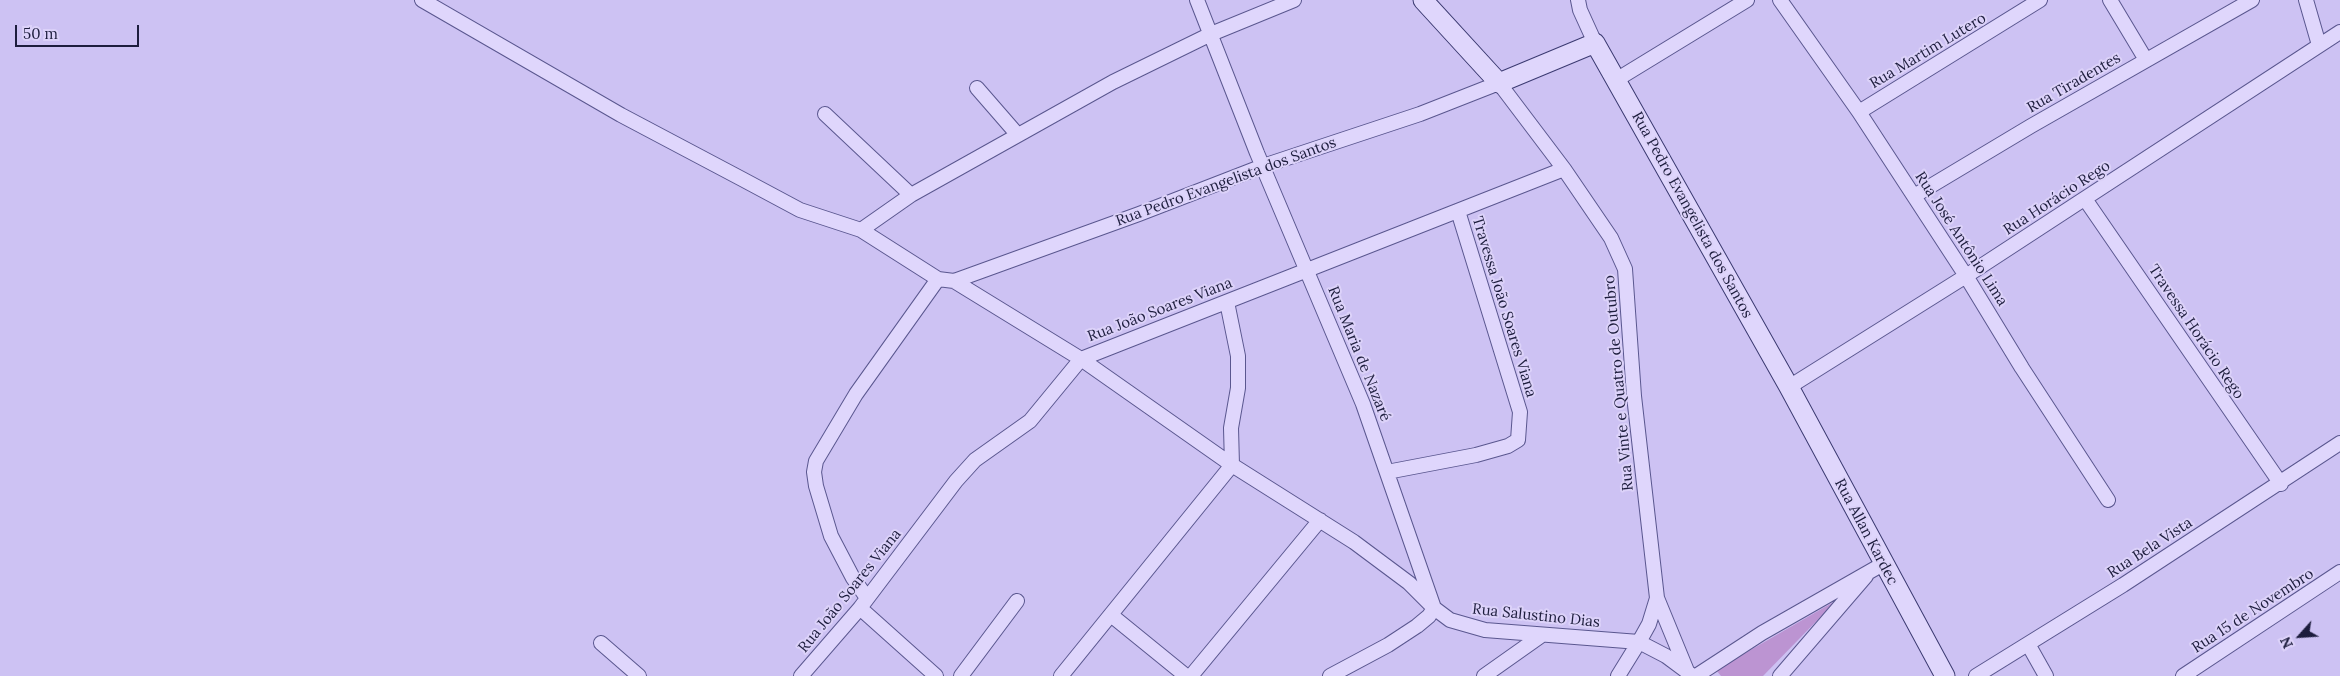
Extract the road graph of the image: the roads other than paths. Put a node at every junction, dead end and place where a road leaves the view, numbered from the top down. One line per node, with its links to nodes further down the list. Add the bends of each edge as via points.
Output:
1 (422, 0): 29 (street, via 621,115 800,210)
2 (1197, 0): 13 (street, Rua Maria de Nazaré)
3 (1294, 0): 13 (street)
4 (1423, 0): 18 (main road)
5 (1578, 0): 14 (street)
6 (1747, 0): 17 (street)
7 (1780, 0): 20 (street, Rua José Antônio Lima)
8 (2040, 0): 20 (street, Rua Martim Lutero)
9 (2110, 0): 16 (street)
10 (2252, 0): 16 (street, Rua Tiradentes)
11 (2306, 0): 15 (street)
12 (2340, 32): 15 (street, Rua Horácio Rego)
13 (1211, 34): 22 (street); 23 (street, Rua Maria de Nazaré)
14 (1596, 44): 17 (main road, Rua Pedro Evangelista dos Santos); 18 (main road)
15 (2319, 44): 27 (street, Rua Horácio Rego)
16 (2146, 60): 26 (street, Rua Tiradentes)
17 (1616, 80): 36 (main road, Rua Pedro Evangelista dos Santos)
18 (1499, 83): 23 (street, Rua Pedro Evangelista dos Santos, via 1420,114); 24 (street, Rua Vinte e Quatro de Outubro)
19 (976, 88): 22 (street)
20 (1859, 112): 26 (street, Rua José Antônio Lima)
21 (825, 114): 25 (street)
22 (1017, 134): 25 (street)
23 (1263, 166): 30 (street, Rua Maria de Nazaré); 33 (street, Rua Pedro Evangelista dos Santos)
24 (1564, 169): 28 (street, Rua João Soares Viana); 45 (street, Rua Vinte e Quatro de Outubro, via 1611,238 1625,269 1634,396)
25 (911, 195): 29 (street)
26 (1914, 196): 31 (street, Rua José Antônio Lima)
27 (2085, 199): 31 (street, Rua Horácio Rego); 40 (street, Travessa Horácio Rego)
28 (1458, 211): 30 (street, Rua João Soares Viana); 39 (street, Travessa João Soares Viana, via 1520,412 1518,440 1508,446 1476,454)
29 (861, 230): 32 (street)
30 (1308, 270): 34 (street, Rua João Soares Viana); 39 (street, Rua Maria de Nazaré)
31 (1966, 276): 36 (street, Rua Horácio Rego); 41 (street, Rua José Antônio Lima)
32 (938, 279): 33 (street); 47 (street, via 856,394 816,461 816,486 831,536)
33 (954, 281): 35 (street, Rua Salustino Dias)
34 (1227, 302): 35 (street, Rua João Soares Viana); 38 (street, via 1238,356 1238,388 1231,428)
35 (1081, 359): 38 (street, Rua Salustino Dias); 47 (street, Rua João Soares Viana, via 1030,421 975,460 956,481)
36 (1789, 387): 43 (main road, Rua Allan Kardec)
37 (2340, 443): 40 (street, Rua Bela Vista)
38 (1232, 465): 42 (street, Rua Salustino Dias); 49 (street)
39 (1388, 472): 48 (street, Rua Maria de Nazaré)
40 (2281, 484): 53 (street, Rua Bela Vista)
41 (2108, 500)
42 (1320, 520): 48 (street, Rua Salustino Dias, via 1389,567); 61 (street)
43 (1877, 566): 54 (street); 65 (street); 66 (main road, Rua Allan Kardec)
44 (2340, 572): 69 (street, Rua 15 de Novembro)
45 (1657, 598): 51 (street, Rua Vinte e Quatro de Outubro); 54 (street, Rua Vinte e Quatro de Outubro)
46 (1017, 601): 58 (street)
47 (864, 603): 56 (street, Rua João Soares Viana); 57 (street)
48 (1434, 608): 50 (street, Rua Salustino Dias, via 1450,620 1464,625); 62 (street, via 1429,616 1395,640)
49 (1111, 615): 59 (street); 60 (street)
50 (1542, 635): 51 (street, Rua Salustino Dias); 63 (street)
51 (1639, 642): 54 (street); 64 (street, Rua Vinte e Quatro de Outubro)
52 (601, 643): 55 (street)
53 (2028, 644): 67 (street, Rua Bela Vista); 68 (street)
54 (1692, 674)
55 (639, 676)
56 (801, 676)
57 (936, 676)
58 (961, 676)
59 (1061, 676)
60 (1186, 676)
61 (1191, 676)
62 (1330, 676)
63 (1484, 676)
64 (1618, 676)
65 (1780, 676)
66 (1945, 676)
67 (1976, 676)
68 (2046, 676)
69 (2183, 676)

